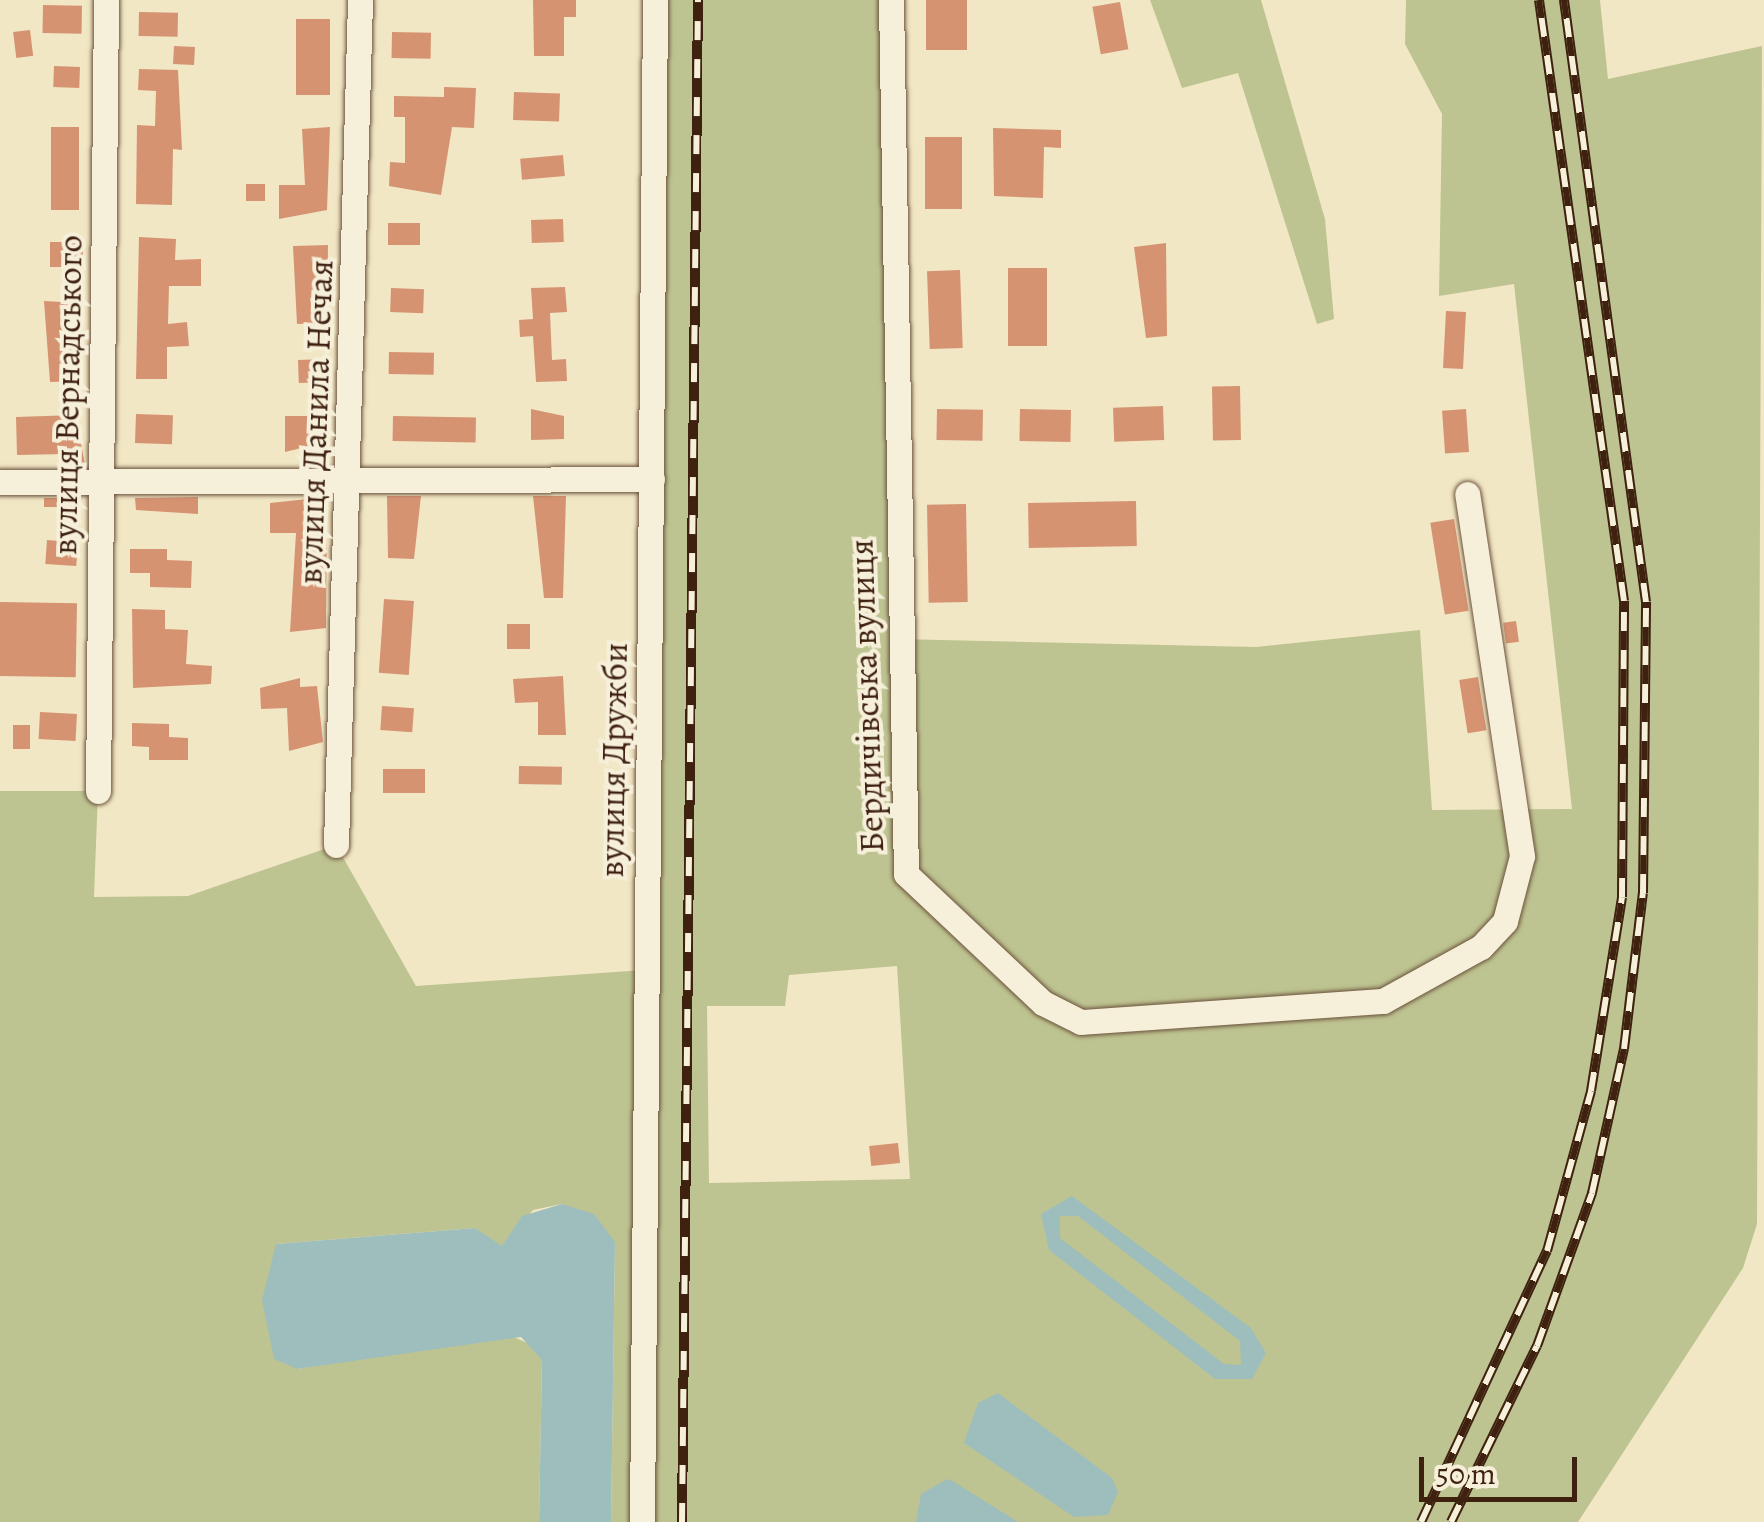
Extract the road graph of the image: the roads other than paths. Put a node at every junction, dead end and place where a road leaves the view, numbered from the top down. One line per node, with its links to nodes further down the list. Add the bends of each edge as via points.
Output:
1 (106, 0): 8 (street, вулиця Вернадського)
2 (360, 0): 5 (street, вулиця Данила Нечая)
3 (655, 0): 6 (street, вулиця Дружби)
4 (891, 0): 9 (street, Бердичівська вулиця, via 906,874 1044,1003 1081,1022 1383,1001 1481,947 1506,921 1522,856)
5 (349, 478): 6 (street); 8 (street); 11 (street, вулиця Данила Нечая)
6 (652, 479): 12 (street, вулиця Дружби)
7 (0, 482): 8 (street)
8 (101, 482): 10 (street, вулиця Вернадського)
9 (1467, 494)
10 (98, 791)
11 (336, 845)
12 (642, 1522)

